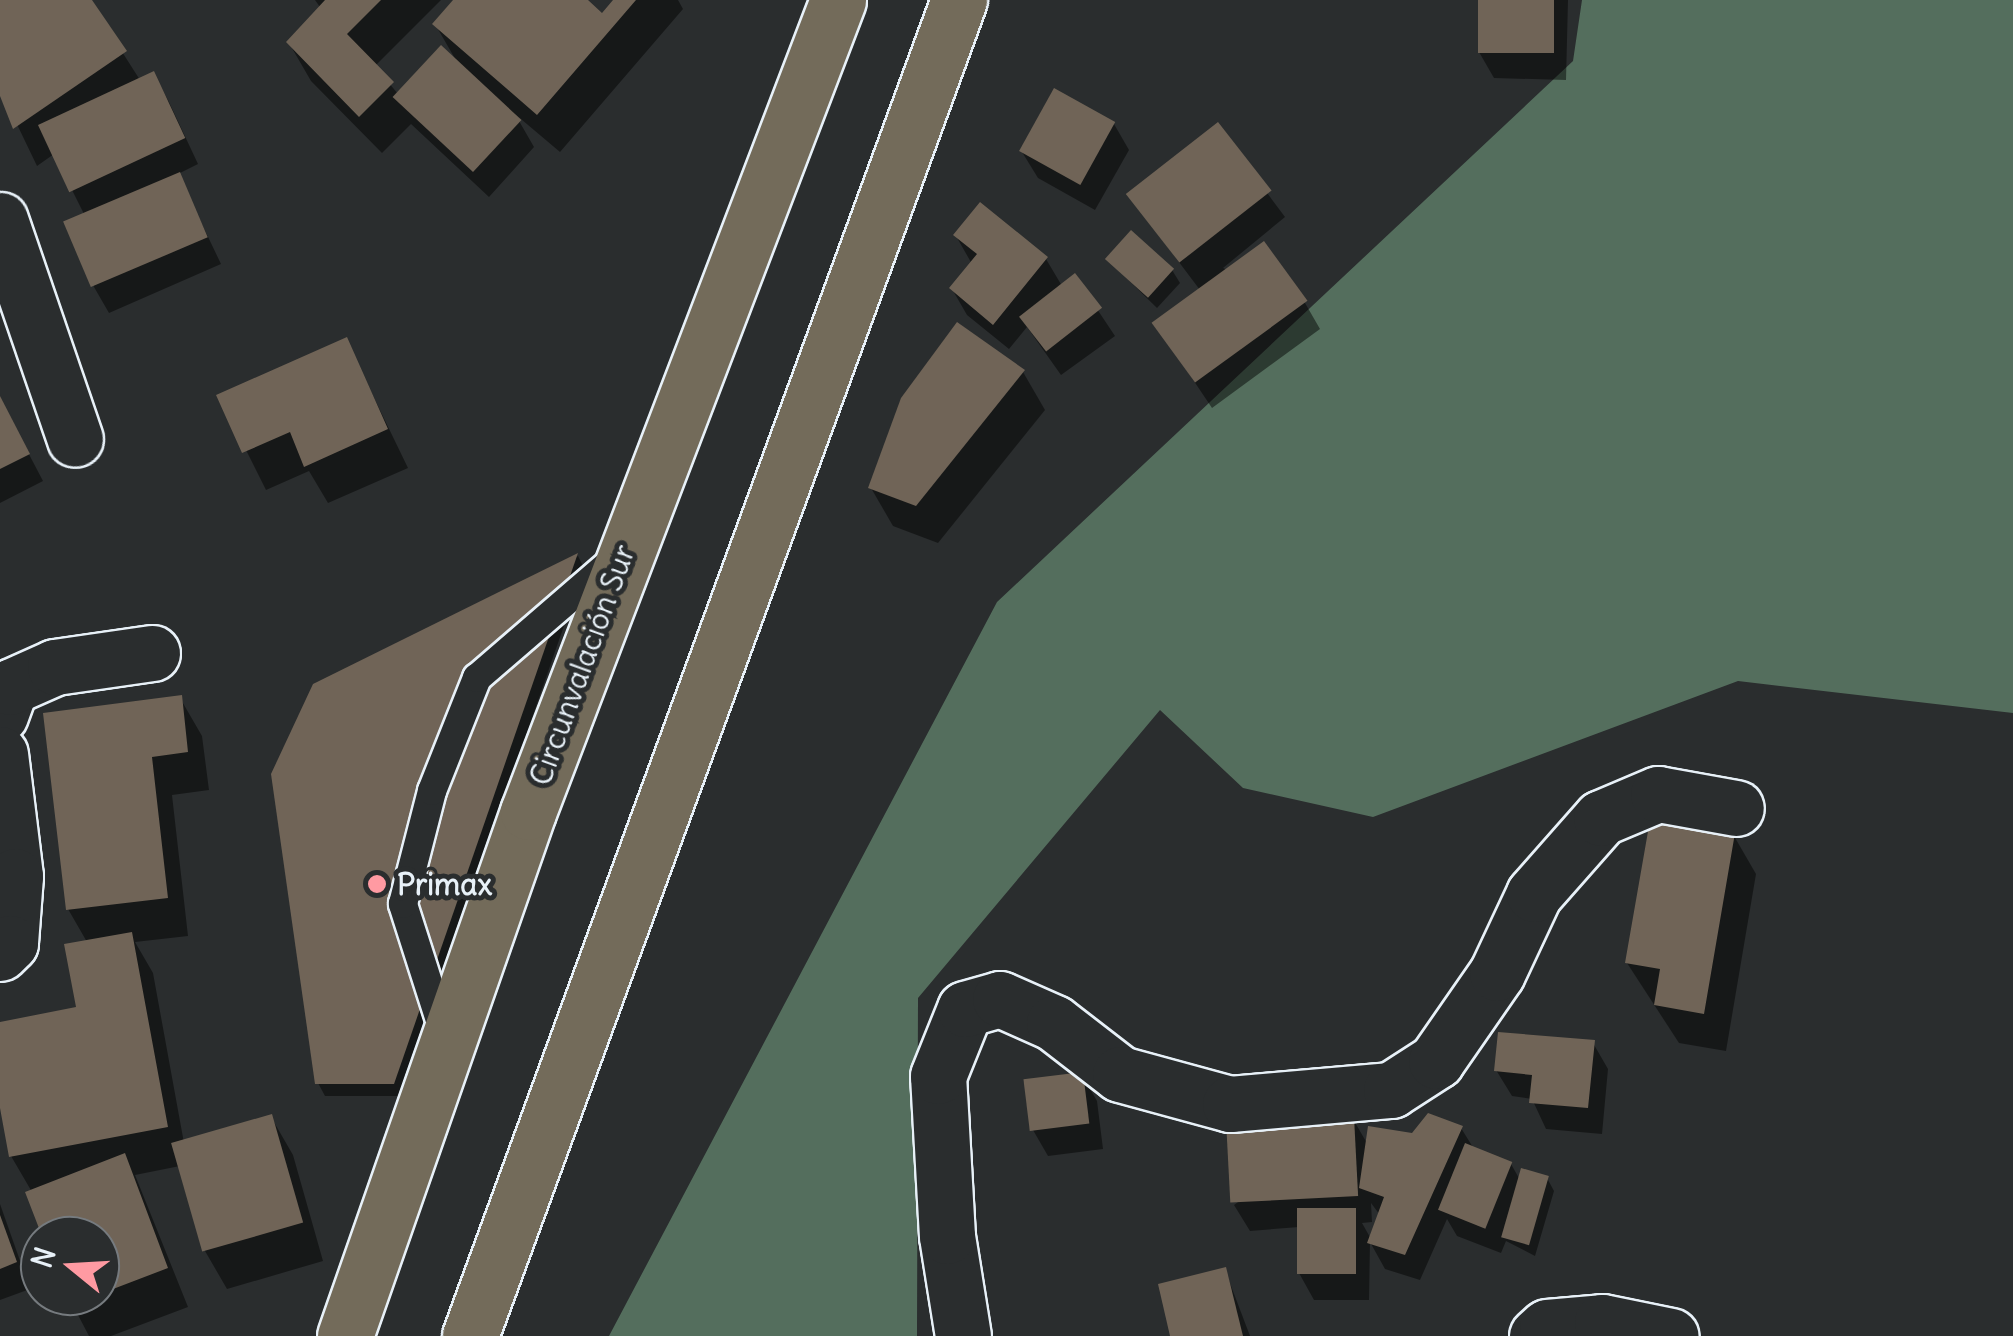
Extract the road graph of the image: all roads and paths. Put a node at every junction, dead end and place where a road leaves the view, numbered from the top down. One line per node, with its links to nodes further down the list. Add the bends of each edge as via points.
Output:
1 (838, 0): 5 (highway, Circunvalación Sur)
2 (959, 0): 13 (highway)
3 (0, 220): 4 (street)
4 (75, 439)
5 (624, 552): 11 (highway, Circunvalación Sur); 11 (lane, via 477,678 432,790 403,904)
6 (152, 653): 7 (street, via 56,668 10,687)
7 (0, 715)
8 (0, 754): 10 (street, via 15,876 10,943)
9 (1736, 808): 14 (street, via 1658,794 1600,818 1534,894 1497,974 1436,1061 1391,1090 1230,1104 1120,1074 1054,1023 1000,999 965,1010 938,1076 947,1236)
10 (0, 953)
11 (447, 1042): 12 (highway, Circunvalación Sur)
12 (345, 1336)
13 (470, 1336)
14 (963, 1336)
15 (1538, 1336): 16 (street, via 1547,1328 1602,1322)
16 (1671, 1336)

